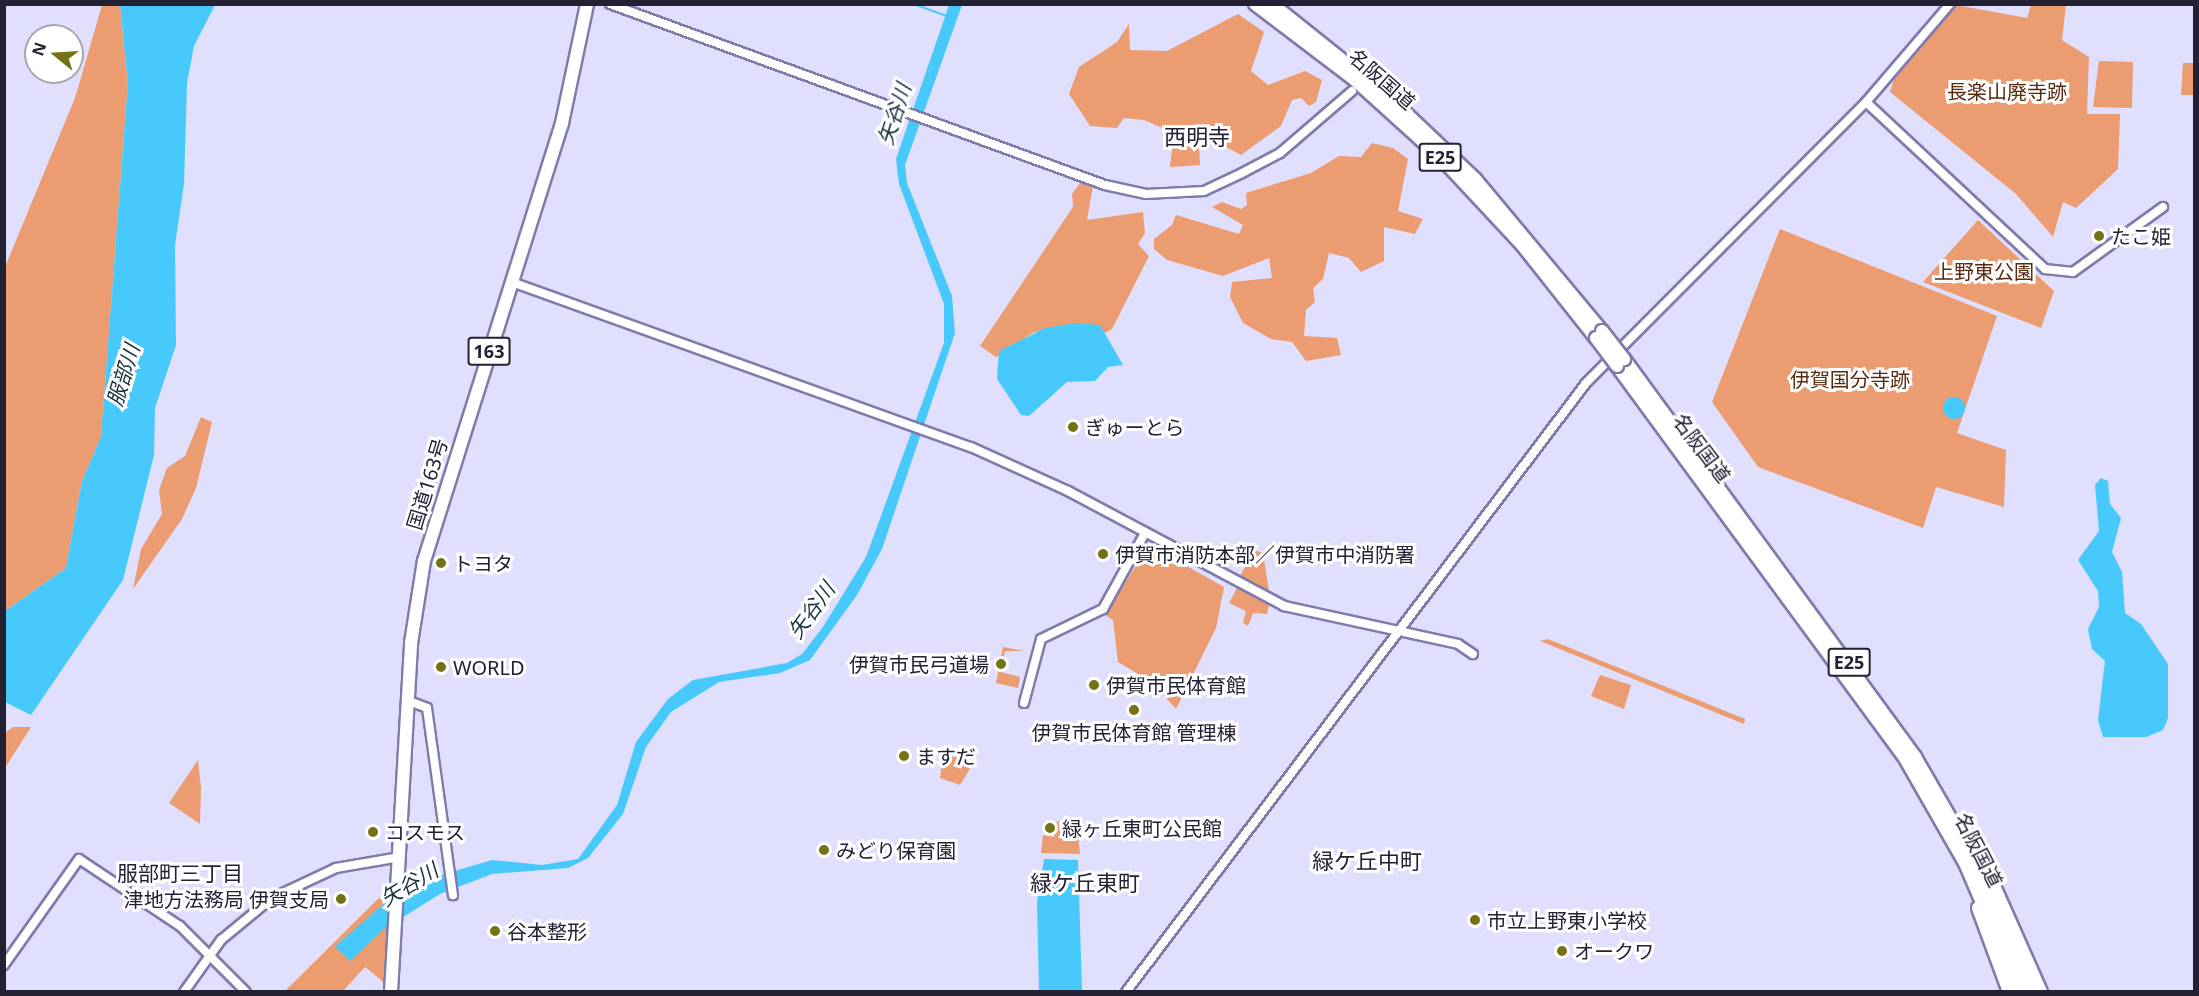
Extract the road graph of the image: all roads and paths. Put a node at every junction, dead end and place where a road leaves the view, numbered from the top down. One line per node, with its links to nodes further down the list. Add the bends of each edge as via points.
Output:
1 (587, 4): 9 (highway, 国道163号 / 163, via 562,123)
2 (610, 4): 6 (street, via 1105,186 1169,196 1204,191 1280,153)
3 (1256, 4): 10 (highway, 名阪国道 / E25, via 1355,80 1442,158)
4 (1272, 4): 10 (highway, 名阪国道 / E25, via 1391,99 1476,180)
5 (1950, 4): 7 (street)
6 (1352, 91)
7 (1866, 102): 8 (street, via 2045,269 2073,273); 13 (street, via 1586,382)
8 (2163, 207)
9 (512, 282): 12 (street, via 927,430 1058,486); 15 (highway, 国道163号 / 163, via 424,561)
10 (1599, 334): 11 (highway, 名阪国道 / E25, bridge)
11 (1620, 362): 17 (highway, 名阪国道 / E25); 18 (highway, 名阪国道 / E25, via 1870,691)
12 (1145, 532): 13 (street, via 1284,606); 16 (street, via 1103,609 1041,639)
13 (1398, 633): 14 (street, via 1458,644); 26 (street, via 1294,764)
14 (1473, 654)
15 (409, 701): 19 (highway, 国道163号 / 163); 20 (street, via 427,708)
16 (1024, 703)
17 (1887, 731): 27 (highway, via 1950,844); 28 (highway, 名阪国道 / E25, via 1965,862)
18 (1934, 788): 29 (highway, 名阪国道 / E25, via 1985,884); 30 (highway, via 1998,889)
19 (400, 857): 21 (street, via 336,868 287,888 245,917); 25 (highway, 国道163号 / 163)
20 (453, 895)
21 (211, 952): 22 (street, via 79,859); 23 (street); 24 (street)
22 (4, 965)
23 (184, 992)
24 (246, 992)
25 (391, 992)
26 (1126, 992)
27 (2009, 992)
28 (2020, 992)
29 (2030, 992)
30 (2041, 992)

